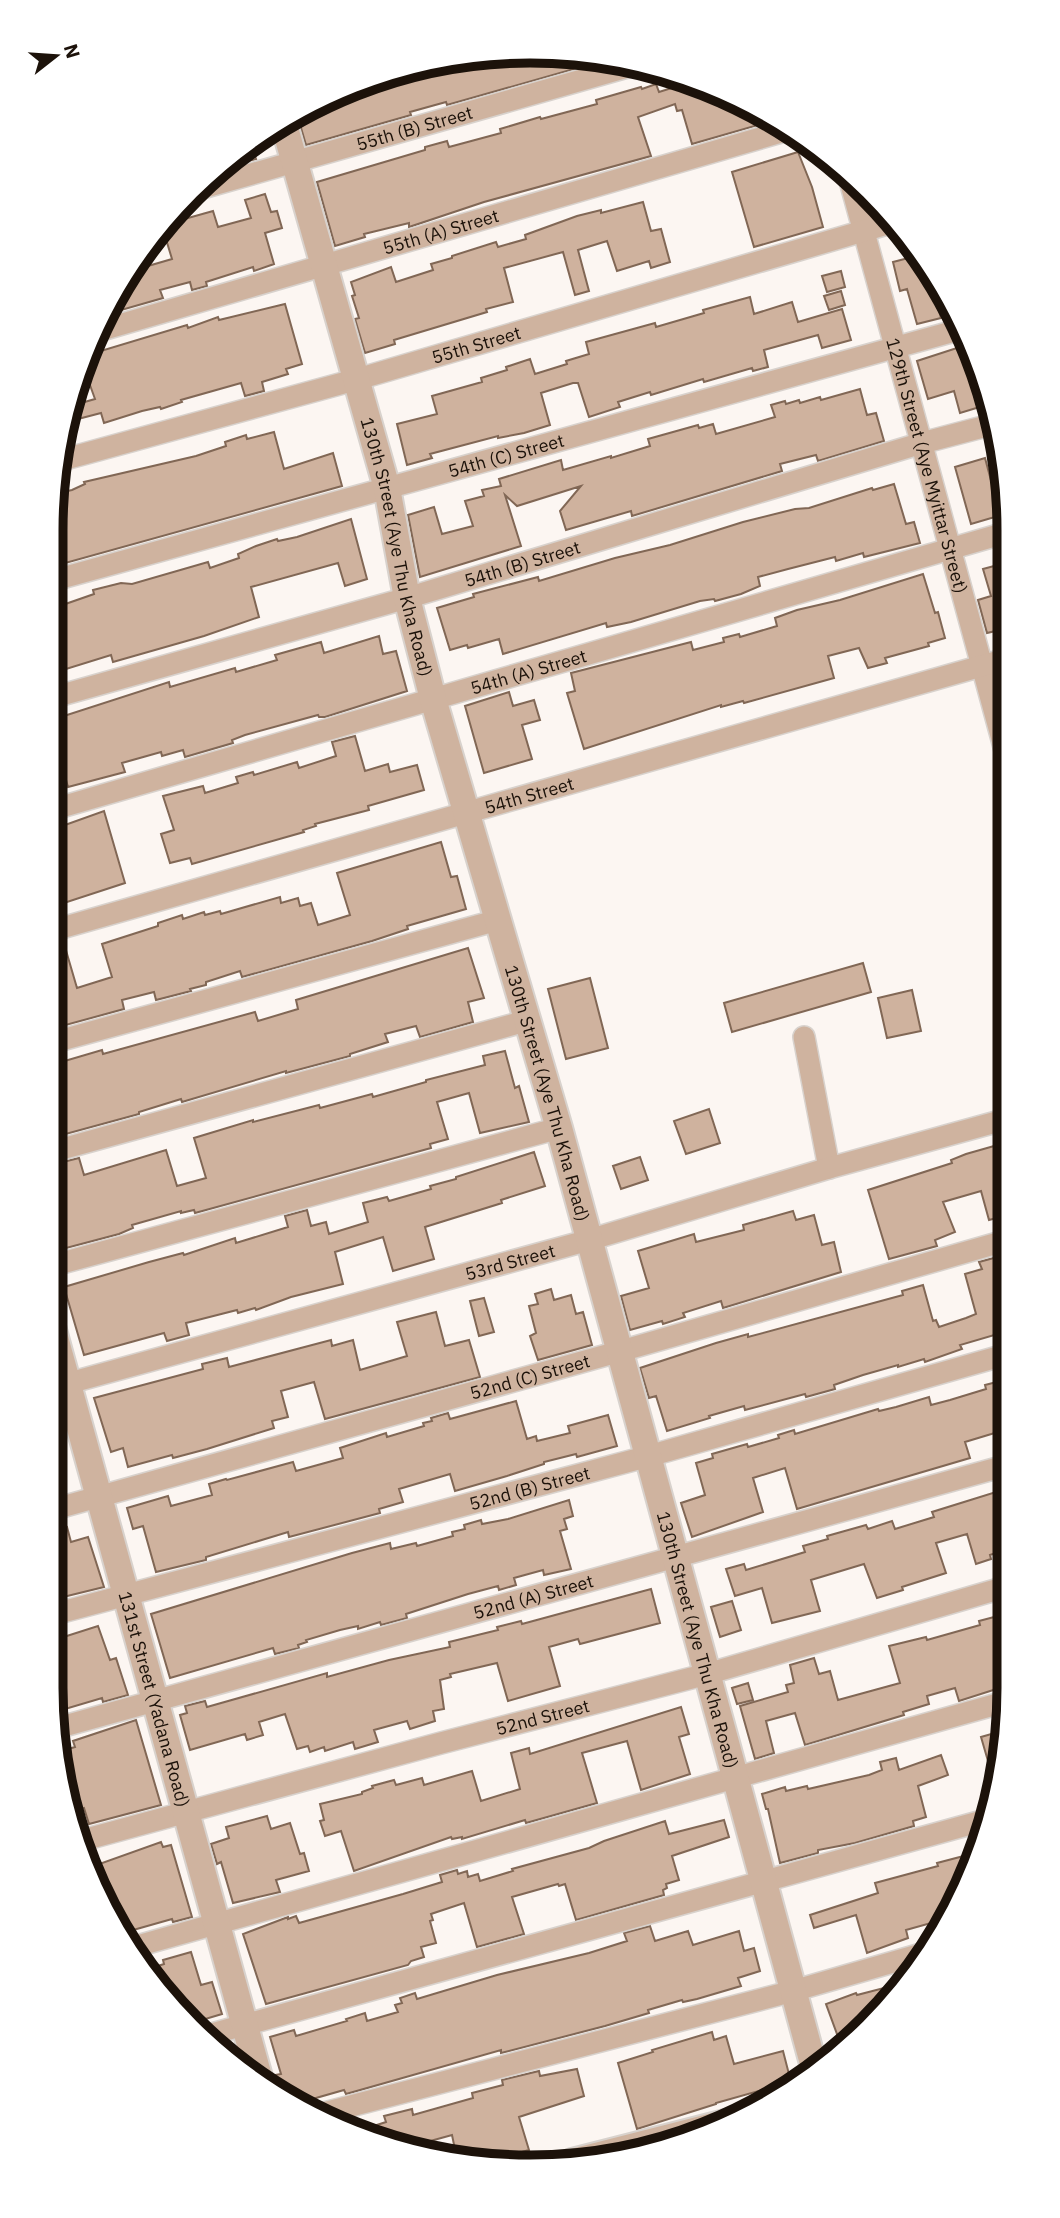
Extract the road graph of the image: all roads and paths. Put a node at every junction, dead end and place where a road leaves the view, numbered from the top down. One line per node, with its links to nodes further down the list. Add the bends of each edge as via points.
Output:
1 (614, 71): 4 (street, 55th (B) Street)
2 (286, 133): 4 (street, 130th Street (Aye Thu Kha Road))
3 (776, 134): 9 (street, 55th (A) Street)
4 (295, 162): 5 (street, 55th (B) Street); 9 (street, 130th Street (Aye Thu Kha Road))
5 (217, 184)
6 (854, 194): 8 (street, 129th Street (Aye Myittar Street))
7 (883, 225): 8 (street, 55th Street)
8 (864, 230): 12 (street, 129th Street (Aye Myittar Street)); 13 (street, 55th Street)
9 (325, 264): 10 (street, 55th (A) Street); 13 (street, 130th Street (Aye Thu Kha Road))
10 (109, 328)
11 (952, 331): 12 (street, 54th (C) Street)
12 (896, 347): 15 (street, 129th Street (Aye Myittar Street)); 17 (street, 54th (C) Street)
13 (358, 379): 16 (street, 55th Street); 17 (street, 130th Street (Aye Thu Kha Road))
14 (985, 426): 15 (street, 54th (B) Street)
15 (922, 443): 19 (street, 129th Street (Aye Myittar Street)); 21 (street, 54th (B) Street)
16 (69, 458)
17 (387, 488): 20 (street, 54th (C) Street); 21 (street, 130th Street (Aye Thu Kha Road))
18 (997, 535): 19 (street, 54th (A) Street)
19 (951, 548): 23 (street, 129th Street (Aye Myittar Street)); 25 (street, 54th (A) Street)
20 (63, 578)
21 (407, 598): 24 (street, 54th (B) Street); 25 (street, 130th Street (Aye Thu Kha Road))
22 (997, 661): 23 (street, 54th Street)
23 (983, 665): 26 (street, 129th Street (Aye Myittar Street)); 28 (street, 54th Street)
24 (63, 695)
25 (433, 699): 27 (street, 54th (A) Street); 28 (street, 130th Street (Aye Thu Kha Road))
26 (997, 719)
27 (63, 807)
28 (467, 811): 29 (street, 130th Street (Aye Thu Kha Road)); 30 (street, 54th Street)
29 (498, 919): 31 (street, 130th Street (Aye Thu Kha Road)); 33 (street)
30 (63, 927)
31 (526, 1021): 35 (street, 130th Street (Aye Thu Kha Road)); 36 (street)
32 (804, 1037): 37 (street)
33 (63, 1040)
34 (997, 1122): 37 (street, 53rd Street)
35 (559, 1128): 38 (street, 130th Street (Aye Thu Kha Road)); 40 (street)
36 (63, 1149)
37 (829, 1168): 38 (street, 53rd Street)
38 (589, 1240): 41 (street, 130th Street (Aye Thu Kha Road)); 43 (street, 53rd Street)
39 (997, 1243): 41 (street, 52nd (C) Street)
40 (63, 1263)
41 (621, 1351): 45 (street, 130th Street (Aye Thu Kha Road)); 47 (street, 52nd (C) Street)
42 (997, 1357): 45 (street, 52nd (B) Street)
43 (63, 1384)
44 (63, 1396): 47 (street, 131st Street (Yadana Road))
45 (649, 1456): 49 (street, 130th Street (Aye Thu Kha Road)); 51 (street, 52nd (B) Street)
46 (997, 1468): 49 (street, 52nd (A) Street)
47 (100, 1496): 48 (street, 52nd (C) Street); 51 (street, 131st Street (Yadana Road))
48 (63, 1507)
49 (676, 1557): 53 (street, 130th Street (Aye Thu Kha Road)); 54 (street, 52nd (A) Street)
50 (997, 1589): 53 (street, 52nd Street)
51 (126, 1594): 52 (street, 52nd (B) Street); 54 (street, 131st Street (Yadana Road))
52 (63, 1612)
53 (707, 1674): 57 (street, 130th Street (Aye Thu Kha Road)); 58 (street, 52nd Street)
54 (155, 1700): 56 (street, 52nd (A) Street); 58 (street, 131st Street (Yadana Road))
55 (996, 1704): 57 (street)
56 (65, 1726)
57 (736, 1779): 61 (street, 130th Street (Aye Thu Kha Road)); 62 (street)
58 (186, 1811): 60 (street, 52nd Street); 62 (street, 131st Street (Yadana Road))
59 (977, 1822): 61 (street)
60 (88, 1839)
61 (763, 1881): 65 (street, 130th Street (Aye Thu Kha Road)); 66 (street)
62 (216, 1923): 63 (street); 66 (street, 131st Street (Yadana Road))
63 (141, 1945)
64 (911, 1957): 65 (street)
65 (793, 1991): 68 (street, 130th Street (Aye Thu Kha Road)); 70 (street)
66 (244, 2025): 67 (street); 69 (street, 131st Street (Yadana Road))
67 (216, 2033)
68 (812, 2059)
69 (255, 2065)
70 (332, 2111)

